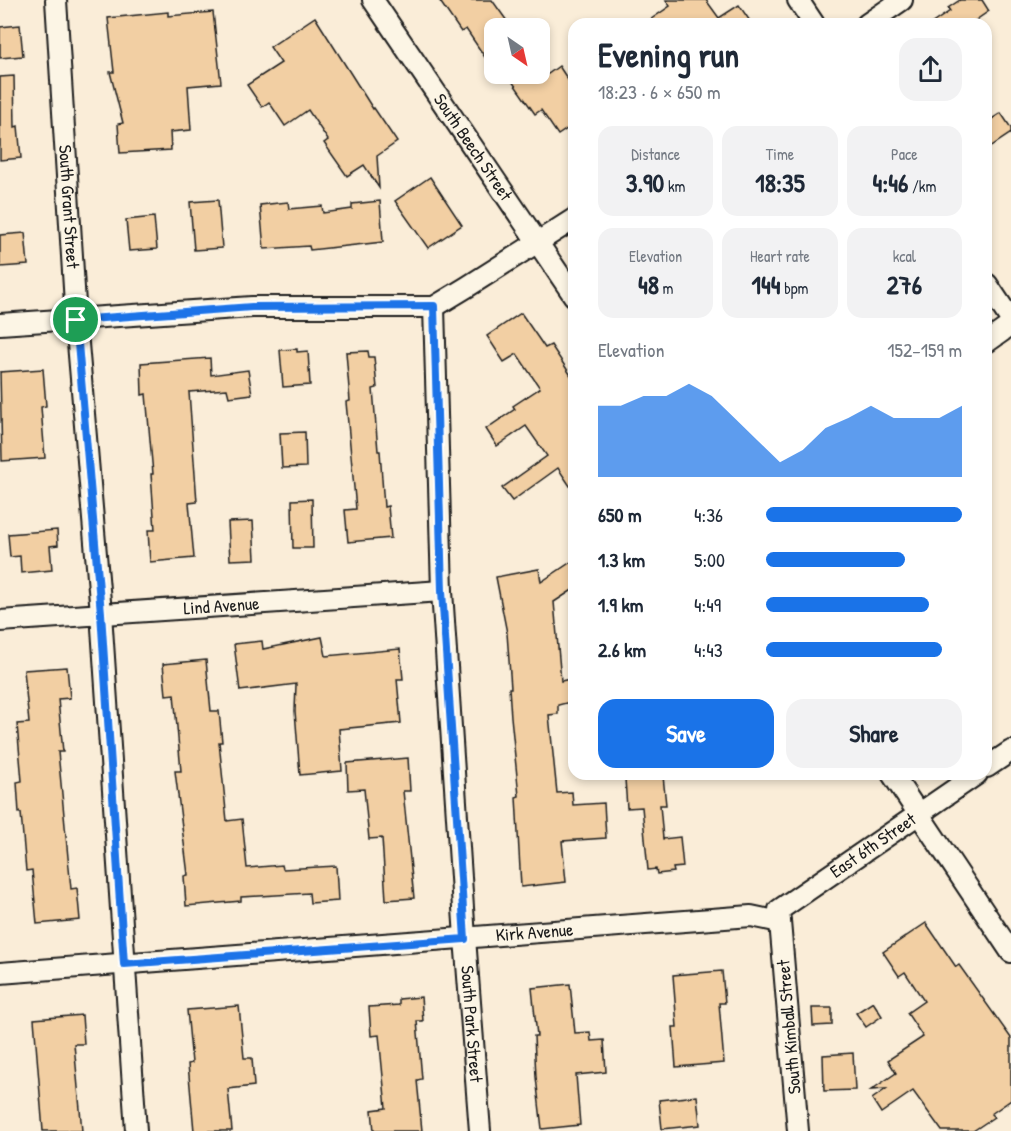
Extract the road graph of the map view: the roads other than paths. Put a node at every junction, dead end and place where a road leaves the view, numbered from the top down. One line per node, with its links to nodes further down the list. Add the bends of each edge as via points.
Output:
1 (56, 0): 12 (street, South Grant Street)
2 (373, 0): 8 (street, South Beech Street)
3 (798, 0): 5 (street)
4 (902, 0): 6 (street)
5 (810, 18)
6 (876, 18)
7 (568, 223): 8 (street)
8 (539, 242): 9 (street, South Beech Street); 11 (street)
9 (568, 287)
10 (992, 292): 13 (street)
11 (434, 306): 12 (street, via 252,307); 17 (street, South Park Street)
12 (76, 320): 14 (street); 18 (street, South Grant Street)
13 (1011, 320)
14 (0, 324)
15 (1011, 325): 16 (street)
16 (992, 338)
17 (442, 591): 18 (street, Lind Avenue); 26 (street, South Park Street)
18 (101, 613): 19 (street, Lind Avenue); 28 (street, South Grant Street)
19 (0, 621)
20 (1011, 751): 21 (street)
21 (992, 764)
22 (896, 780): 24 (street)
23 (967, 780): 24 (street, East 6th Street)
24 (919, 813): 25 (street, East 6th Street, via 778,910); 27 (street)
25 (780, 922): 26 (street, Kirk Avenue, via 751,916); 32 (street, South Kimball Street)
26 (465, 939): 28 (street, Kirk Avenue); 31 (street, South Park Street)
27 (1011, 952)
28 (124, 964): 29 (street, Kirk Avenue); 30 (street, South Grant Street)
29 (0, 973)
30 (136, 1131)
31 (480, 1131)
32 (798, 1131)

